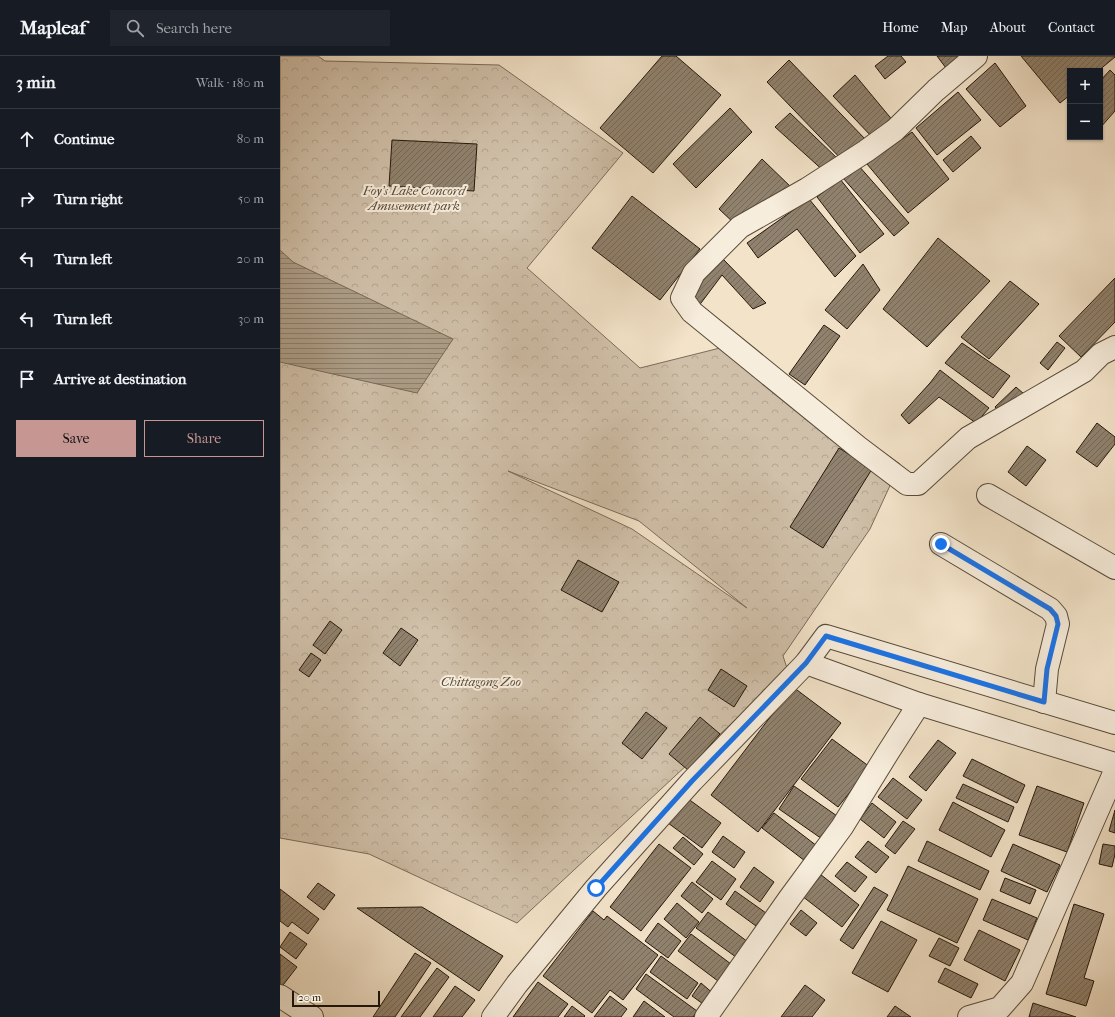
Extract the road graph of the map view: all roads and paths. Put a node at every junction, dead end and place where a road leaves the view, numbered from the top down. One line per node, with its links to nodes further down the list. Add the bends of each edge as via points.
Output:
1 (976, 56): 2 (street, via 895,130 807,189 740,227 694,273 682,298 692,312 907,484 918,484 968,438 1084,371 1101,354)
2 (1115, 347)
3 (988, 495): 5 (street)
4 (941, 544): 7 (street, via 1050,609 1056,616 1058,624 1047,669)
5 (1115, 568)
6 (806, 663): 7 (street, via 826,636); 8 (street); 14 (street, via 692,781 596,888)
7 (1044, 702): 9 (street)
8 (919, 704): 10 (street); 15 (street, via 842,827)
9 (1115, 723)
10 (1115, 764)
11 (1115, 771): 16 (street, via 1022,983 1000,1008)
12 (280, 996): 13 (street)
13 (312, 1017)
14 (492, 1017)
15 (706, 1017)
16 (969, 1017)

